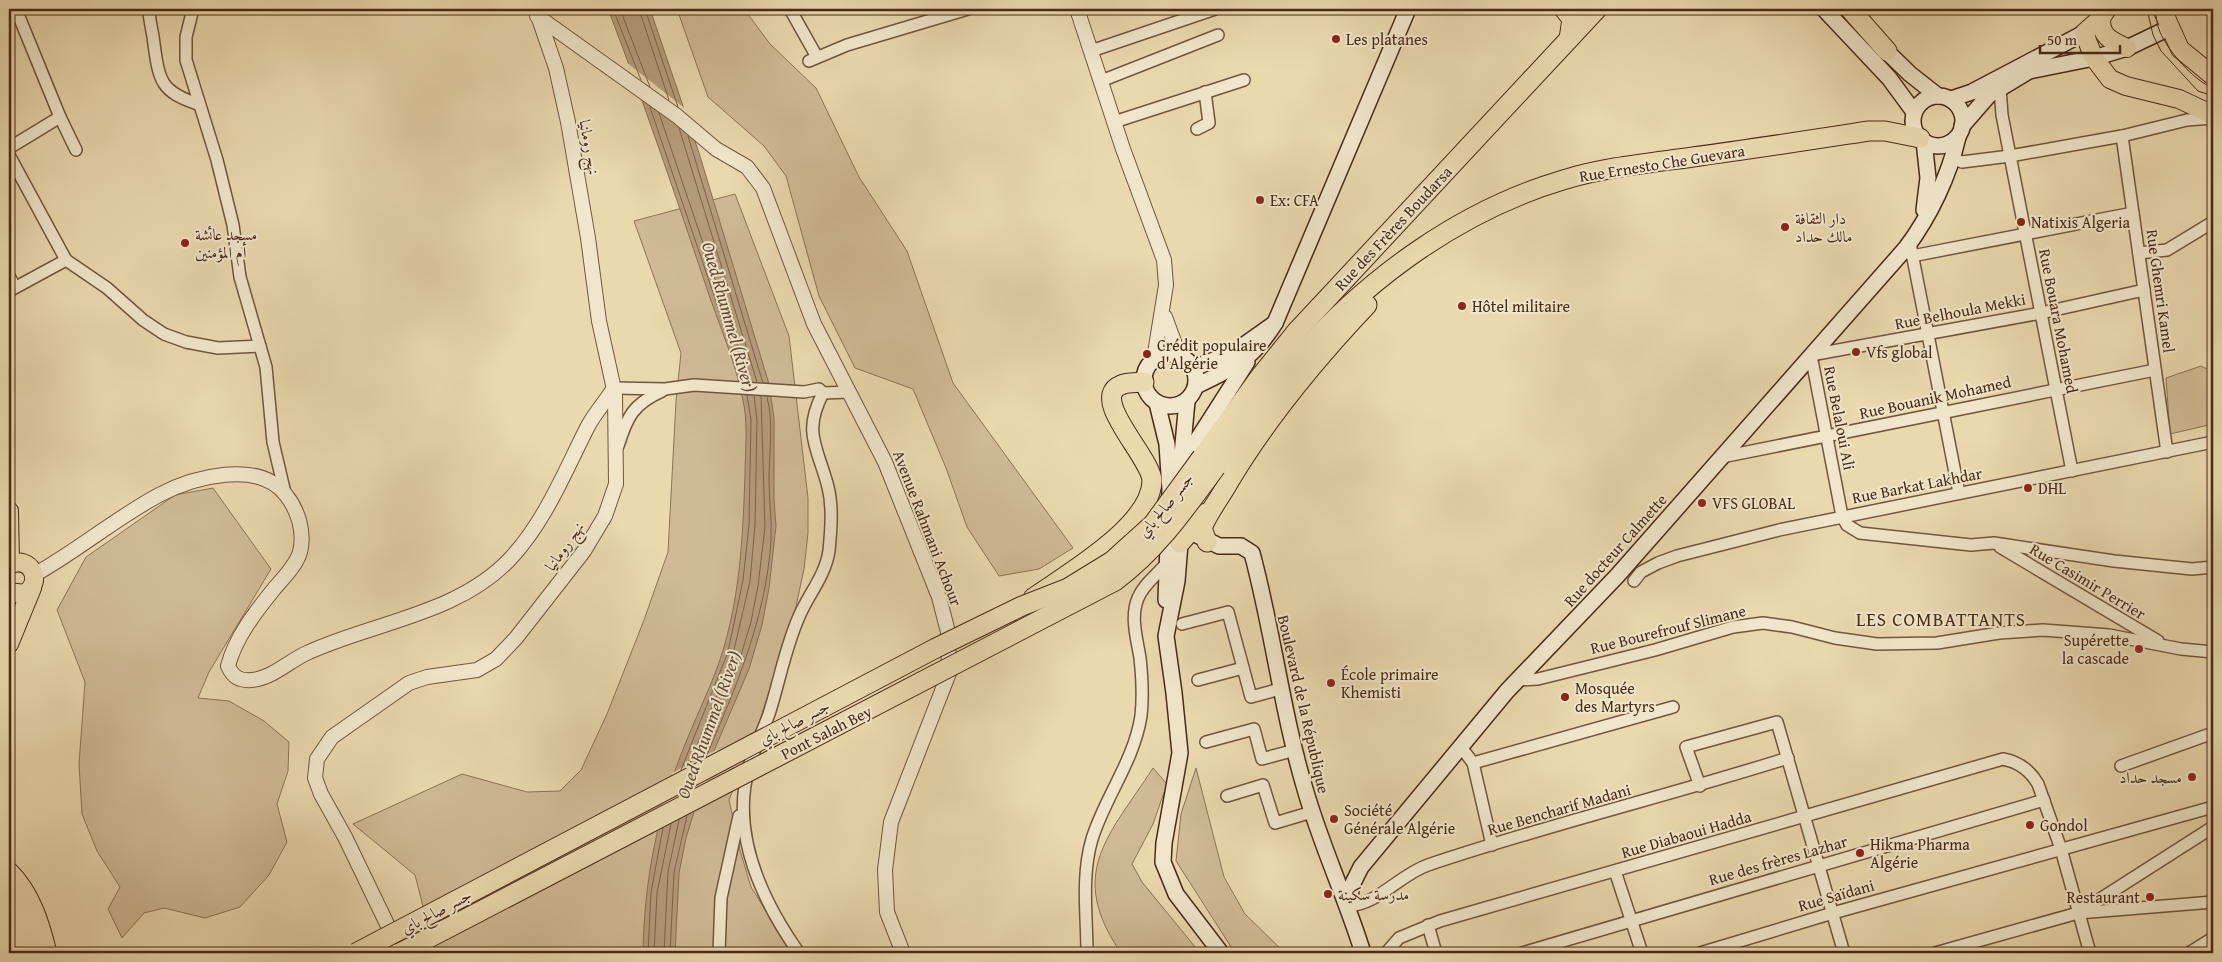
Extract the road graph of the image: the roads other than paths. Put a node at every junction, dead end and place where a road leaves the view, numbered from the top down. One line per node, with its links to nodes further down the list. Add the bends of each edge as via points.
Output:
1 (13, 9): 34 (street)
2 (149, 9): 31 (street, via 162,82 170,91)
3 (193, 9): 31 (street, via 186,37 186,60)
4 (790, 9): 5 (street, via 813,59 873,37)
5 (968, 9)
6 (1077, 9): 23 (street)
7 (1215, 9): 23 (street)
8 (1564, 9): 20 (highway, via 1572,19)
9 (1597, 9): 20 (highway, Rue des Frères Boudarsa)
10 (1824, 9): 32 (main road, via 1889,78)
11 (1842, 9): 22 (main road)
12 (1850, 9): 22 (highway)
13 (2162, 9): 17 (main road)
14 (1408, 11): 58 (main road)
15 (535, 13): 69 (street, نهج رومانيا, via 556,68 568,122 598,321); 72 (street, Avenue Rahmani Achour, via 677,116 716,149 747,167 763,188 814,324)
16 (2104, 14): 18 (main road); 21 (main road, via 2100,28 2106,37)
17 (2169, 28): 21 (main road); 25 (main road, via 2180,49)
18 (2084, 33): 24 (main road); 30 (main road, via 1972,92)
19 (1218, 35): 27 (street)
20 (1569, 39): 82 (highway, Rue des Frères Boudarsa, via 1296,332 1259,378)
21 (2127, 48): 24 (main road)
22 (1887, 51): 30 (main road, via 1910,74)
23 (1091, 52): 27 (street)
24 (2094, 58): 28 (main road, via 2029,71); 33 (main road, via 2102,71 2118,83 2179,99)
25 (2213, 76)
26 (1244, 80): 29 (street)
27 (1101, 81): 35 (street)
28 (2000, 88): 37 (main road, via 1982,101); 43 (street, Rue Bouara Mohamed)
29 (1205, 92): 35 (street); 36 (street, via 1209,123)
30 (1945, 98): 32 (main road, via 1926,98); 37 (main road, via 1962,112)
31 (198, 104): 60 (street, via 234,225 240,277)
32 (1914, 112): 39 (main road, via 1914,128)
33 (2213, 116): 38 (street)
34 (60, 117): 40 (street); 41 (street)
35 (1114, 122): 56 (street, via 1164,260)
36 (1197, 129)
37 (1960, 131): 39 (main road, via 1945,145); 44 (main road, Rue docteur Calmette)
38 (2122, 136): 43 (street); 45 (street, Rue Ghemri Kamel)
39 (1922, 140): 47 (main road, Rue docteur Calmette, via 1928,178); 52 (highway, Rue Ernesto Che Guevara, via 1885,131 1869,131 1587,174 1517,196 1480,214 1416,251)
40 (9, 148)
41 (76, 150)
42 (9, 156): 51 (street)
43 (2010, 156): 44 (street, via 1962,162); 48 (street, Rue Bouara Mohamed)
44 (1951, 158): 47 (main road, Rue docteur Calmette)
45 (2133, 213): 48 (street); 50 (street, Rue Ghemri Kamel)
46 (2213, 222): 50 (street, via 2167,250)
47 (1922, 224): 49 (main road, Rue docteur Calmette)
48 (2025, 234): 49 (street); 57 (street, Rue Bouara Mohamed)
49 (1911, 250): 59 (street); 63 (main road, Rue docteur Calmette)
50 (2139, 253): 55 (street, Rue Ghemri Kamel)
51 (66, 260): 54 (street); 60 (street, via 164,334 218,348)
52 (1395, 268): 82 (highway, via 1330,323); 86 (highway, via 1369,303 1287,397)
53 (9, 276): 54 (street)
54 (12, 289)
55 (2144, 290): 57 (street, Rue Belhoula Mekki); 66 (street, Rue Ghemri Kamel)
56 (1164, 309): 61 (street); 64 (street)
57 (2041, 313): 59 (street, Rue Belhoula Mekki); 71 (street, Rue Bouara Mohamed)
58 (1275, 323): 62 (main road); 65 (main road, via 1234,352)
59 (1928, 334): 63 (street, Rue Belhoula Mekki); 76 (street)
60 (260, 346): 85 (street, via 269,382 273,442)
61 (1179, 355): 64 (main road, via 1166,354); 65 (main road)
62 (1252, 355): 68 (main road, via 1232,369); 84 (main road)
63 (1811, 355): 77 (street, Rue Belaloui Ali); 81 (main road, Rue docteur Calmette)
64 (1154, 359): 67 (main road, via 1146,369)
65 (1194, 368): 68 (main road)
66 (2155, 370): 71 (street, Rue Bouanik Mohamed); 80 (street, Rue Ghemri Kamel)
67 (1144, 382): 75 (main road, via 1146,390); 99 (highway, bridge, via 1118,386 1111,396 1116,415 1149,466 1151,488 1137,516 1103,548)
68 (1196, 386): 74 (main road)
69 (614, 388): 70 (street); 79 (street, نهج رومانيا); 85 (street, via 589,425 526,538 490,578 446,601 308,652 267,676 239,679 232,675 228,666 236,644 300,552 302,532 298,515)
70 (665, 389): 73 (street, via 694,385 804,392 819,389); 79 (street, via 645,398 634,408)
71 (2056, 389): 76 (street, Rue Bouanik Mohamed); 83 (street, Rue Bouara Mohamed)
72 (849, 392): 73 (street); 144 (street, Avenue Rahmani Achour, via 885,462 939,597 950,648 949,673 888,836 885,898 891,926)
73 (823, 393): 119 (street, via 811,425 831,510 828,556 798,619 769,714 749,766)
74 (1186, 400): 75 (main road, via 1172,406); 84 (main road)
75 (1158, 403): 93 (main road, via 1167,444 1170,481)
76 (1943, 412): 77 (street, Rue Bouanik Mohamed); 87 (street)
77 (1827, 436): 81 (street, Rue Bouanik Mohamed); 89 (street, Rue Belaloui Ali)
78 (2213, 442): 80 (street, Rue Barkat Lakhdar)
79 (616, 452): 141 (street, نهج رومانيا, via 616,484 600,525 584,551 502,653 477,670 427,677 410,683 332,737 317,759 315,778 321,794 346,837)
80 (2167, 452): 83 (street, Rue Barkat Lakhdar)
81 (1722, 457): 107 (main road, Rue docteur Calmette, via 1617,576)
82 (1209, 462): 99 (highway, جسر صالح باي, bridge, via 1125,550 1068,588); 141 (highway, Pont Salah Bey, bridge, via 1158,544 1115,581)
83 (2072, 471): 87 (street, Rue Barkat Lakhdar)
84 (1182, 473): 90 (main road)
85 (285, 493): 96 (street, via 272,482 253,474 233,473 188,484 160,494)
86 (1222, 493): 90 (highway); 91 (highway, via 1202,528)
87 (1959, 493): 89 (street, Rue Barkat Lakhdar)
88 (9, 511): 94 (main road)
89 (1842, 516): 92 (street, via 1847,525 1860,533 1971,545); 97 (street, Rue Barkat Lakhdar, via 1678,556 1642,572)
90 (1186, 537): 91 (main road); 93 (street); 101 (main road)
91 (1207, 542): 108 (main road, Boulevard de la République, via 1219,546 1241,546 1252,553)
92 (1994, 543): 95 (street, via 2192,570); 103 (street, Rue Casimir Perrier)
93 (1166, 564): 101 (main road); 145 (street, via 1136,604 1141,714 1136,738 1093,838 1088,858)
94 (9, 565): 96 (main road, via 27,564)
95 (2213, 567)
96 (33, 581): 98 (main road, via 19,595); 102 (main road)
97 (1634, 581)
98 (9, 592)
99 (1022, 606): 140 (highway, جسر صالح باي, bridge)
100 (1182, 624): 105 (street, via 1228,612)
101 (1166, 636): 146 (main road, via 1180,754 1163,862 1176,894)
102 (9, 644)
103 (2166, 646): 104 (street, Rue Bourefrouf Slimane); 107 (street, Rue Bourefrouf Slimane, via 2102,634 2043,630 1937,643 1877,644 1763,623 1733,627 1538,679)
104 (2213, 652)
105 (1243, 668): 106 (street); 108 (street, via 1251,697)
106 (1198, 680)
107 (1518, 680): 112 (main road, Rue docteur Calmette)
108 (1280, 689): 113 (main road, Boulevard de la République)
109 (1673, 707): 115 (street)
110 (2213, 732): 116 (street)
111 (1206, 742): 113 (street, via 1254,729 1262,759)
112 (1461, 747): 115 (street); 132 (main road, Rue docteur Calmette, via 1361,867 1352,885)
113 (1295, 750): 122 (main road, Boulevard de la République)
114 (1788, 758): 117 (street, Rue Bencharif Madani); 117 (street, via 1777,722 1686,747); 123 (street)
115 (1473, 763): 125 (street)
116 (2121, 766)
117 (1700, 786): 125 (street, Rue Bencharif Madani)
118 (1227, 796): 122 (street, via 1263,785 1275,823)
119 (742, 800): 142 (street, via 721,898); 143 (street, via 745,838 763,892)
120 (2044, 800): 123 (street, Rue Diabaoui Hadda, via 2033,776 2018,764 2003,759); 126 (street); 127 (street, Rue des frères Lazhar)
121 (2213, 806): 126 (street, Rue Saïdani)
122 (1312, 812): 132 (main road, Boulevard de la République)
123 (1804, 816): 127 (street); 128 (street, Rue Diabaoui Hadda)
124 (2213, 827): 134 (street)
125 (1492, 844): 132 (street, Rue Bencharif Madani, via 1413,871 1367,903)
126 (2061, 849): 133 (street, Rue Saïdani); 134 (street)
127 (1819, 866): 133 (street); 135 (street, Rue des frères Lazhar)
128 (1615, 871): 135 (street); 136 (street, Rue Diabaoui Hadda)
129 (9, 872): 138 (highway, via 29,898)
130 (12, 887): 138 (main road); 139 (highway, via 12,920)
131 (2213, 902): 134 (street)
132 (1348, 906): 147 (main road, Boulevard de la République)
133 (1833, 913): 152 (street, Rue Saïdani); 153 (street)
134 (2078, 913): 154 (street); 155 (street)
135 (1632, 920): 150 (street, Rue des frères Lazhar); 151 (street)
136 (1428, 925): 148 (street, Rue Diabaoui Hadda, via 1399,938); 149 (street)
137 (2213, 938): 156 (street)
138 (42, 951)
139 (20, 953)
140 (356, 953)
141 (400, 953)
142 (719, 953)
143 (799, 953)
144 (903, 953)
145 (1087, 953)
146 (1221, 953)
147 (1363, 953)
148 (1386, 953)
149 (1436, 953)
150 (1522, 953)
151 (1642, 953)
152 (1700, 953)
153 (1844, 953)
154 (1934, 953)
155 (2090, 953)
156 (2189, 953)

